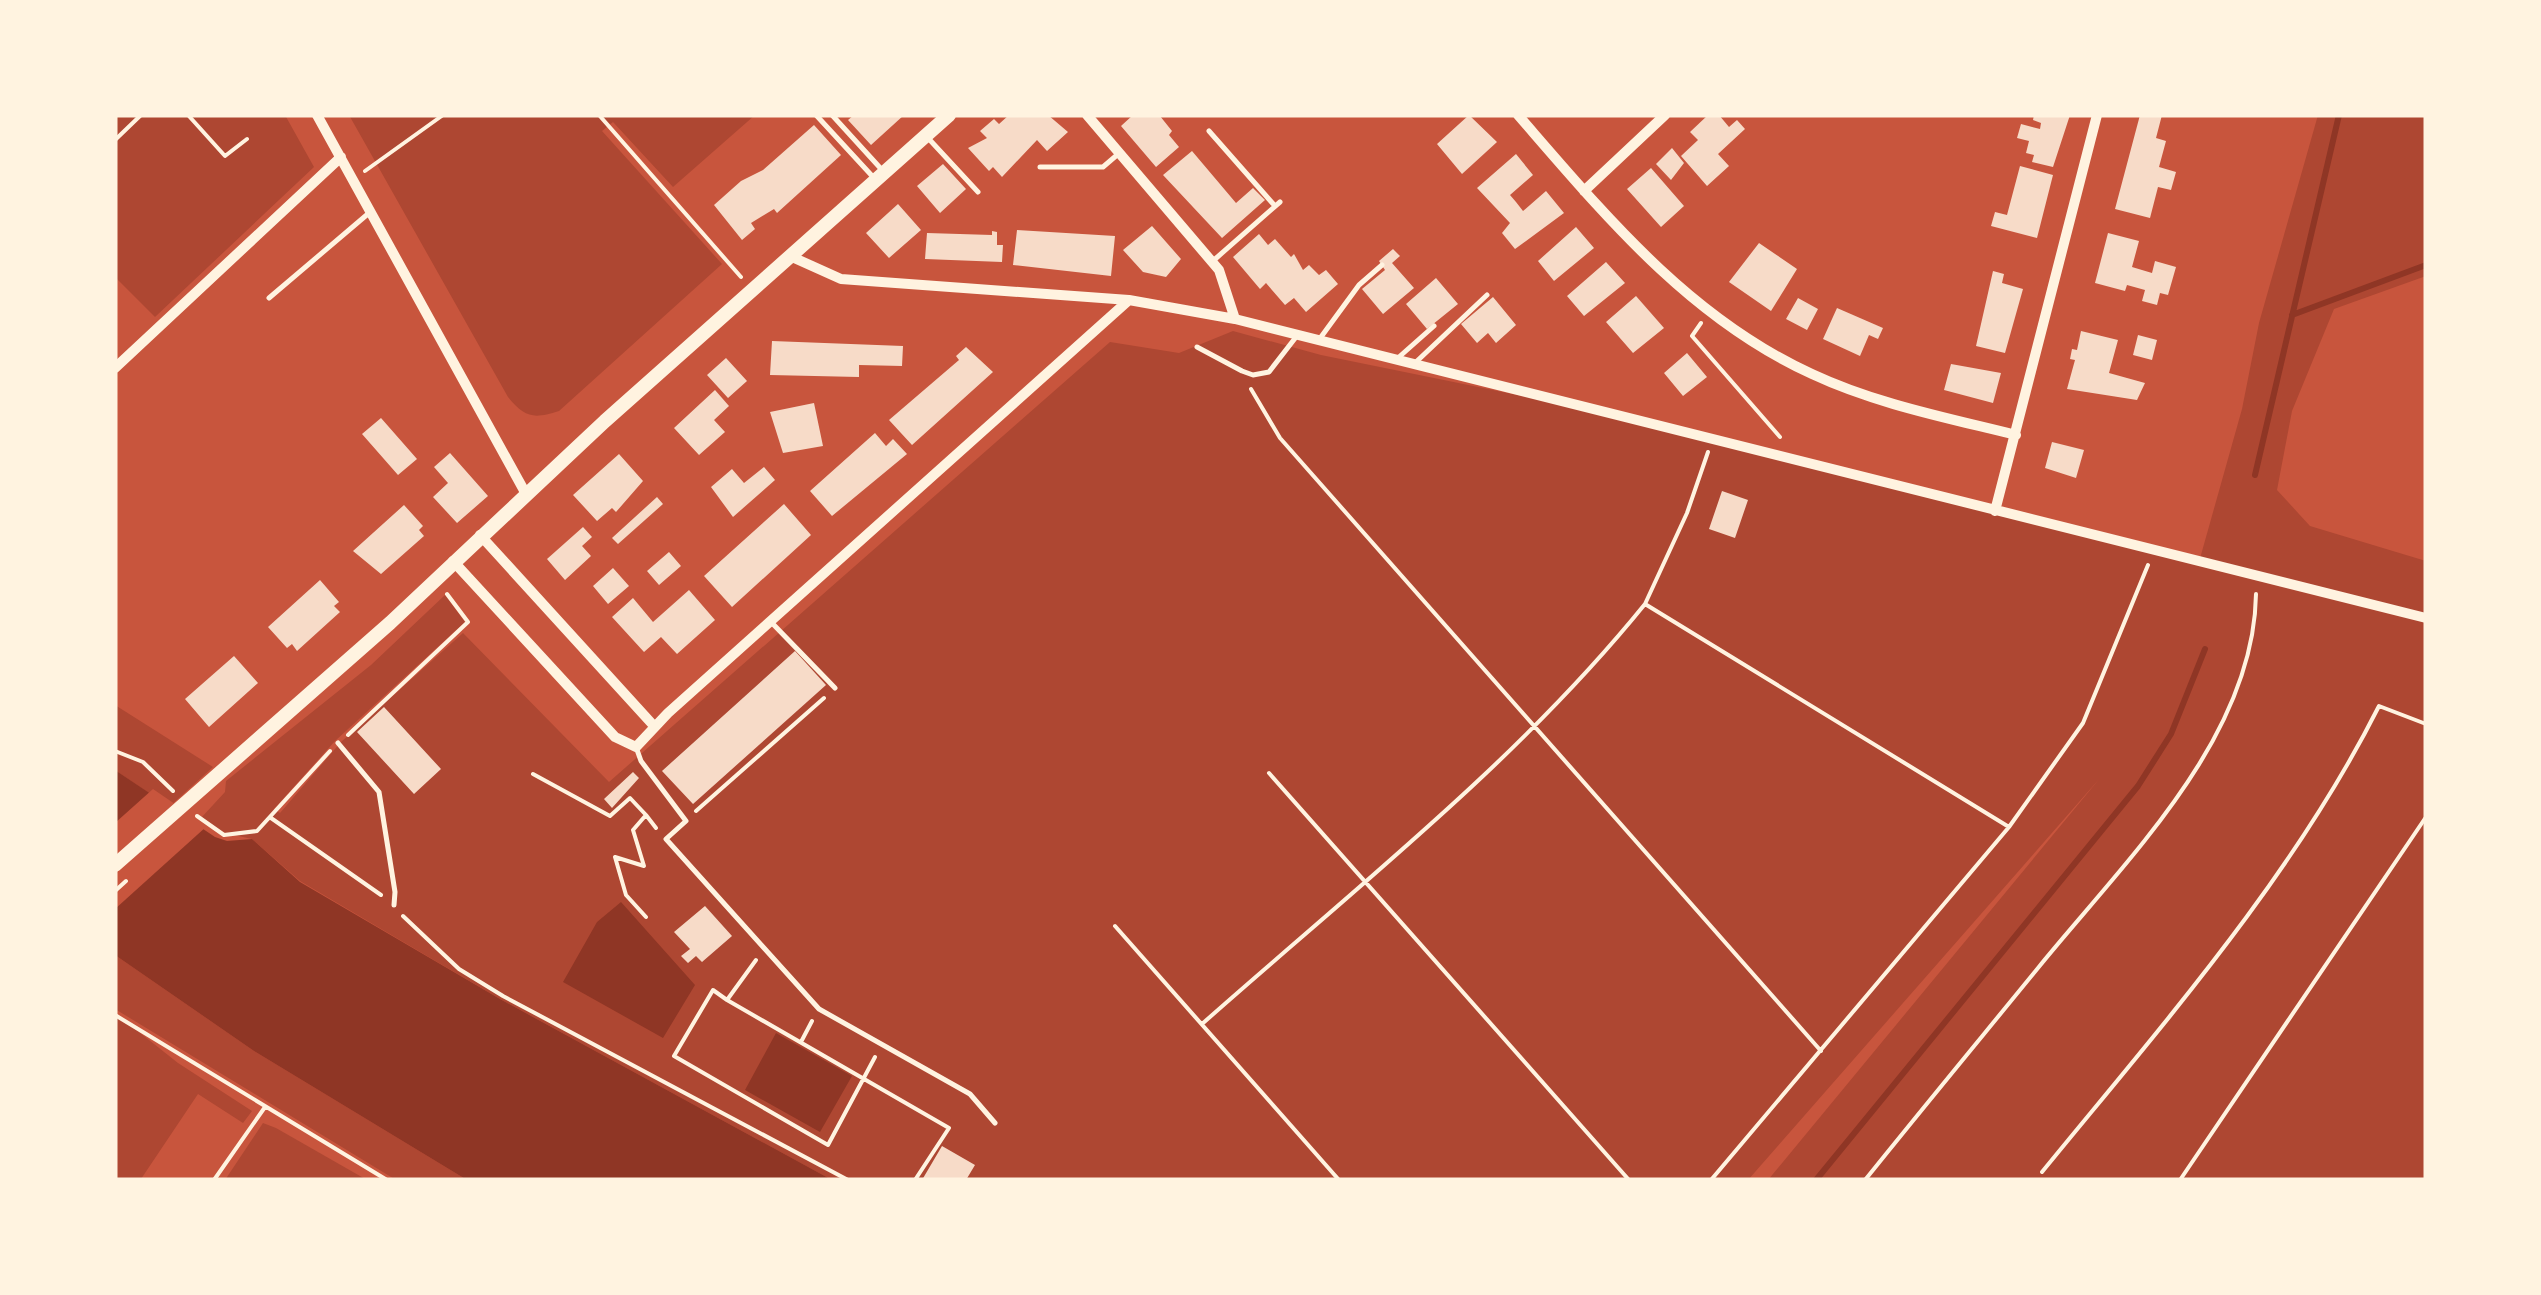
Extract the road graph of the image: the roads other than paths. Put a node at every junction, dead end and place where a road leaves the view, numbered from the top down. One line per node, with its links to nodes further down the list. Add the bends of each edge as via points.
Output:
1 (317, 115): 12 (street)
2 (816, 115): 14 (lane)
3 (832, 115): 14 (lane)
4 (949, 115): 10 (main road)
5 (1088, 115): 11 (street)
6 (1518, 115): 15 (street)
7 (1665, 115): 15 (street)
8 (2096, 115): 32 (street)
9 (1209, 131): 19 (lane, via 1277,204)
10 (926, 136): 14 (main road); 16 (lane)
11 (1120, 153): 13 (lane, via 1103,167); 19 (street)
12 (341, 157): 17 (street); 31 (street)
13 (1040, 167)
14 (880, 177): 18 (main road)
15 (1584, 191): 32 (street, via 1670,282 1750,340 1812,374 1882,400)
16 (978, 192)
17 (371, 212): 22 (lane); 33 (street)
18 (792, 256): 23 (street, via 841,279); 33 (main road)
19 (1212, 262): 24 (street)
20 (1382, 266): 27 (lane, via 1359,285)
21 (1487, 295): 30 (lane)
22 (269, 298)
23 (1129, 300): 24 (street); 38 (street)
24 (1235, 319): 26 (street)
25 (1434, 326): 29 (lane)
26 (1297, 334): 27 (street); 28 (lane, via 1270,372 1253,375)
27 (1319, 340): 29 (street)
28 (1197, 347)
29 (1396, 360): 30 (street)
30 (1414, 364): 34 (street)
31 (115, 368)
32 (2016, 435): 34 (street)
33 (526, 494): 35 (main road)
34 (1994, 511): 37 (street)
35 (480, 535): 36 (main road); 40 (street)
36 (453, 561): 42 (street, via 616,737); 43 (main road)
37 (2426, 618)
38 (770, 621): 39 (lane); 40 (street)
39 (835, 688)
40 (654, 726): 42 (street)
41 (338, 744): 44 (lane, via 379,792)
42 (636, 748): 45 (lane, via 686,821 666,839 819,1008 970,1094)
43 (116, 864)
44 (394, 906)
45 (995, 1123)

